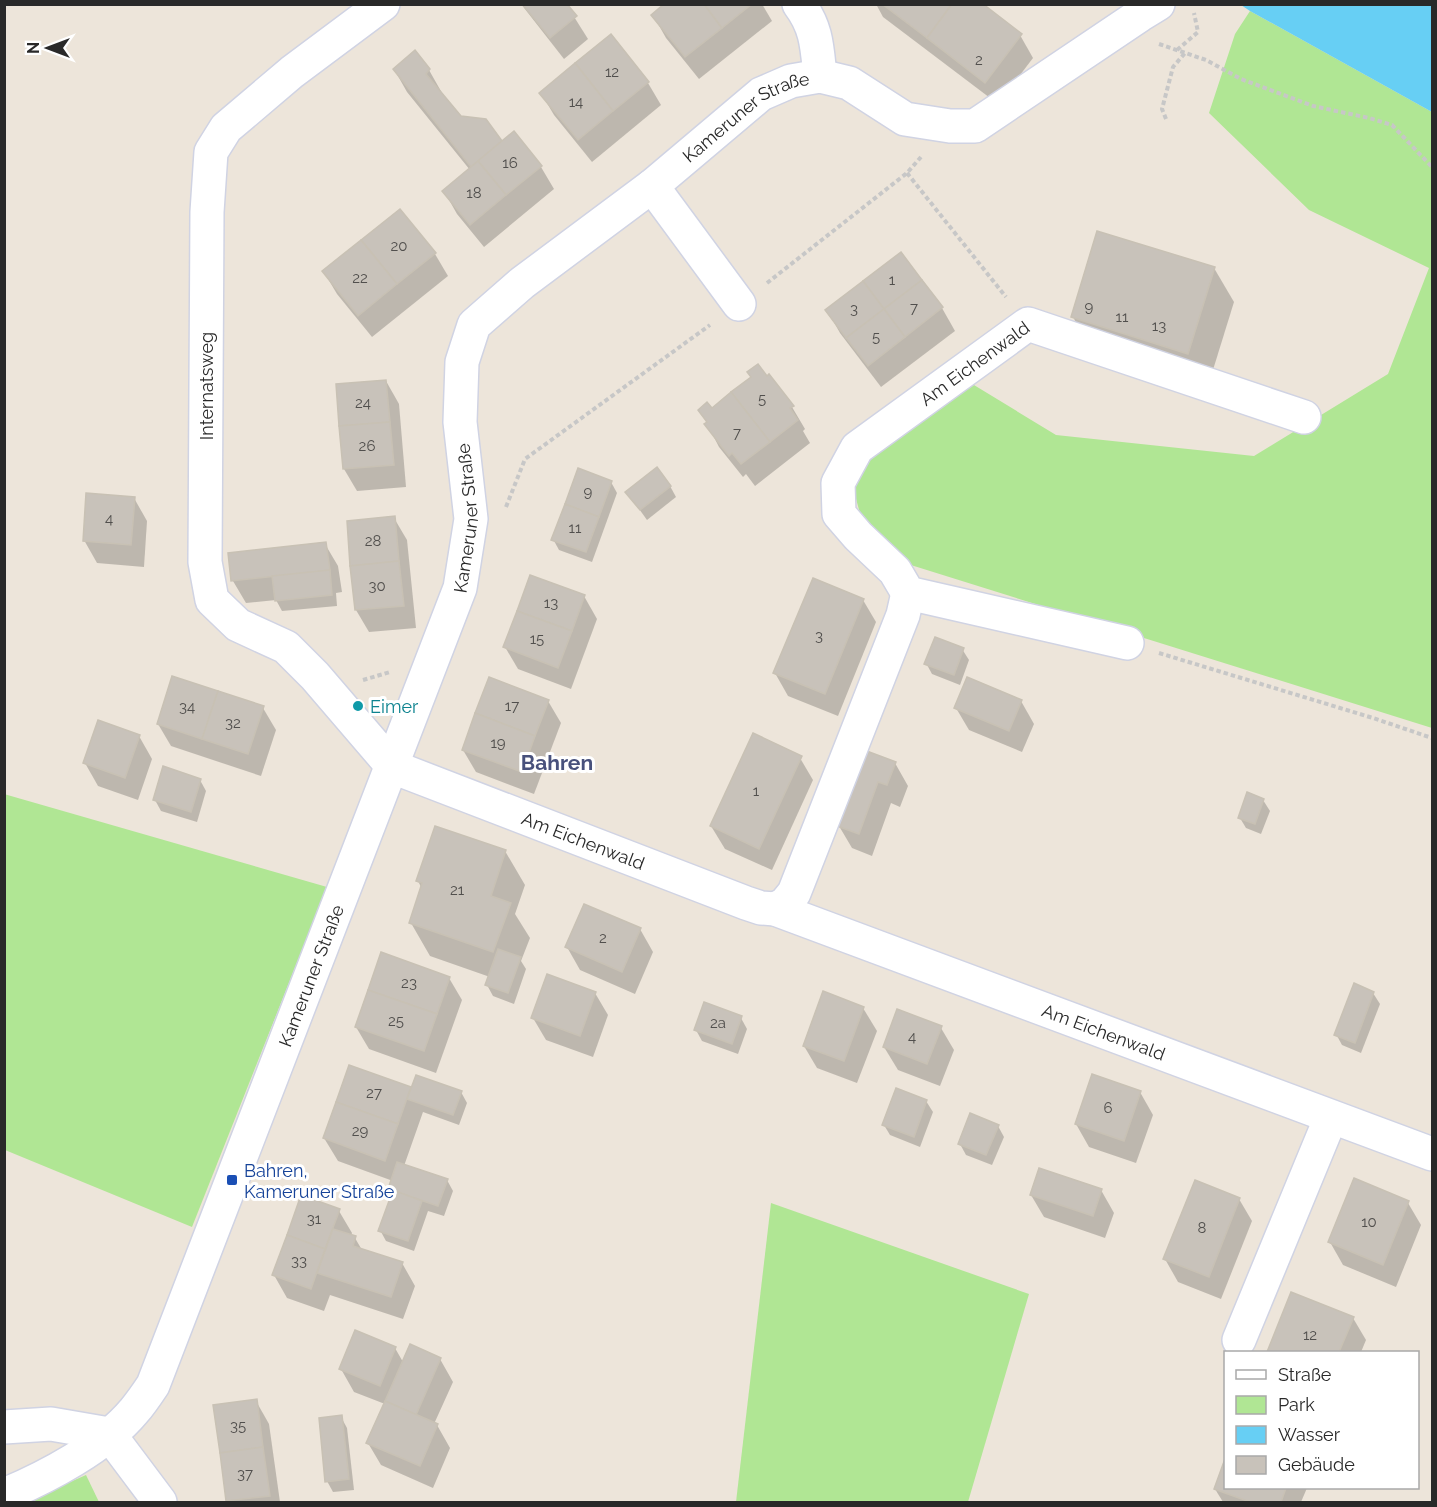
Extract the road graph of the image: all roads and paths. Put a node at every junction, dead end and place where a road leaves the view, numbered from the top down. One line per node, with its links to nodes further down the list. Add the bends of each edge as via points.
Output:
1 (383, 4): 18 (street, Internatsweg, via 292,72 226,128 211,152 207,212 205,562 212,600 238,625 286,647)
2 (799, 4): 7 (street, via 816,34)
3 (1192, 4): 5 (path, via 1198,32)
4 (1139, 17): 5 (path); 7 (street, Kameruner Straße, via 975,126 905,119 849,83)
5 (1177, 50): 6 (path)
6 (1185, 53): 8 (path, via 1173,67 1164,98 1162,109); 9 (path, via 1313,106 1392,125)
7 (820, 76): 10 (street, Kameruner Straße, via 790,81 760,94)
8 (1167, 119)
9 (1432, 167)
10 (652, 186): 11 (street); 17 (street, Kameruner Straße, via 522,283 474,325 462,362 460,422 471,519 460,588)
11 (739, 304): 12 (path, via 907,173); 14 (path, via 525,459)
12 (1028, 324): 13 (street, Am Eichenwald); 15 (street, Am Eichenwald, via 856,448 838,483 839,514 895,572)
13 (1304, 417)
14 (506, 509)
15 (908, 593): 16 (street); 21 (street, via 903,615 794,892)
16 (1127, 643): 19 (path)
17 (424, 683): 18 (path, via 388,671 352,684); 20 (street, Kameruner Straße)
18 (338, 703): 20 (street, Internatsweg)
19 (1432, 738)
20 (393, 767): 21 (street, Am Eichenwald, via 747,903); 26 (street, Kameruner Straße, via 153,1385 133,1413)
21 (775, 909): 22 (street, Am Eichenwald)
22 (1331, 1117): 23 (street, Am Eichenwald); 24 (street)
23 (1432, 1154)
24 (1239, 1340)
25 (4, 1427): 26 (street, via 51,1424)
26 (109, 1434): 27 (street, Kameruner Straße, via 60,1469); 28 (street)
27 (4, 1495)
28 (160, 1503)

